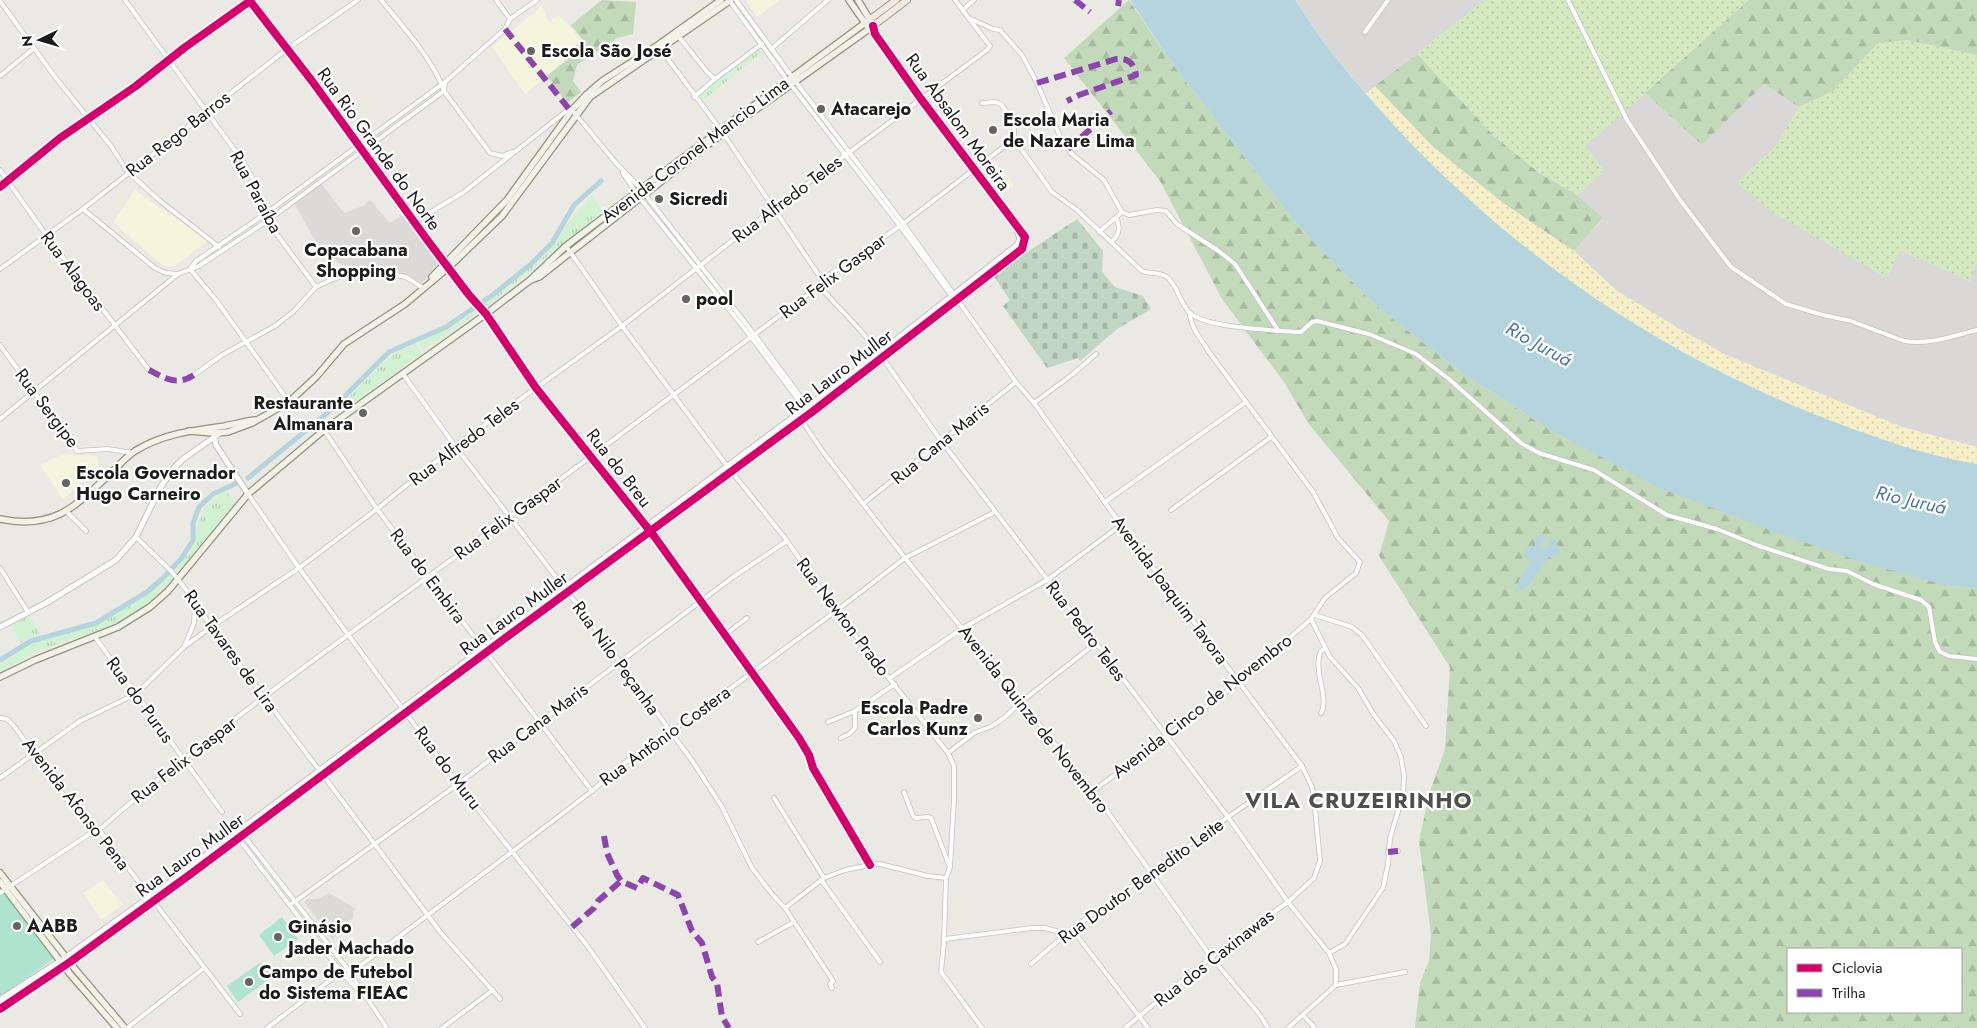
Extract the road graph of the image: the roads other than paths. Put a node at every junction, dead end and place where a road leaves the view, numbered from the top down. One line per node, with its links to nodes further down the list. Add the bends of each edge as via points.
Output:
1 (124, 0): 30 (street, Rua Paraíba)
2 (358, 0): 28 (street, Rua Rego Barros)
3 (381, 0): 34 (street)
4 (496, 0): 21 (street)
5 (537, 0): 21 (street)
6 (721, 0): 26 (main road)
7 (732, 0): 24 (main road); 25 (street, Avenida Joaquim Tavora)
8 (828, 0): 29 (street)
9 (849, 0): 22 (main road)
10 (858, 0): 22 (main road)
11 (896, 0): 22 (main road)
12 (907, 0): 22 (main road)
13 (955, 0): 19 (street)
14 (974, 0): 19 (street)
15 (1388, 0): 23 (street)
16 (1568, 0): 90 (street, via 1627,120 1674,192 1731,267 1786,304 1851,321 1904,341 1936,341)
17 (0, 1): 27 (street)
18 (250, 1): 28 (street, Rua Rio Grande do Norte); 30 (street)
19 (963, 10): 20 (street)
20 (969, 18): 37 (street, Rua Alfredo Teles, via 989,48); 58 (street, via 1000,30 1022,55 1062,141 1072,154 1104,180)
21 (510, 19): 34 (street, via 505,29)
22 (869, 24): 33 (main road, Avenida Coronel Mancio Lima); 37 (street, Rua Absalom Moreira)
23 (1365, 32)
24 (679, 36): 26 (main road); 32 (street)
25 (764, 43): 29 (street, Avenida Joaquim Tavora); 32 (street)
26 (659, 47): 36 (street); 39 (main road)
27 (33, 49): 31 (street); 41 (street)
28 (287, 49): 40 (street, Rua Rego Barros); 44 (street, Rua Rio Grande do Norte)
29 (770, 50): 33 (street, Avenida Joaquim Tavora)
30 (168, 61): 40 (street, Rua Paraíba); 41 (street)
31 (0, 76)
32 (715, 80): 36 (street)
33 (791, 81): 42 (main road, Avenida Coronel Mancio Lima); 47 (street, Avenida Joaquim Tavora)
34 (443, 83): 35 (street); 44 (street)
35 (444, 91): 45 (street, via 490,153 502,156); 46 (street)
36 (694, 96): 42 (street)
37 (921, 99): 47 (street, Rua Alfredo Teles); 48 (street, Rua Absalom Moreira)
38 (982, 103): 43 (street, via 1001,104 1014,123)
39 (572, 111): 45 (street); 55 (street); 72 (main road, via 502,216)
40 (207, 112): 50 (street, Rua Rego Barros); 59 (street, Rua Paraíba, via 244,163)
41 (89, 117): 50 (street); 53 (street)
42 (721, 132): 55 (main road, Avenida Coronel Mancio Lima); 56 (street)
43 (1014, 139): 48 (street, Rua Felix Gaspar); 65 (street, via 1052,192)
44 (358, 146): 46 (street, Rua Rio Grande do Norte); 51 (street)
45 (519, 148): 62 (street, via 464,192)
46 (362, 150): 52 (street); 62 (street, Rua Rio Grande do Norte)
47 (848, 154): 56 (street, Rua Alfredo Teles); 63 (street, Avenida Joaquim Tavora)
48 (974, 169): 63 (street, Rua Felix Gaspar); 64 (street, Rua Absalom Moreira)
49 (0, 170): 53 (street, Rua Alagoas)
50 (128, 172): 57 (street, Rua Rego Barros); 68 (street)
51 (319, 174): 52 (street); 59 (street)
52 (322, 179): 61 (street)
53 (8, 181): 54 (street); 66 (street, Rua Alagoas)
54 (0, 187)
55 (640, 193): 69 (main road, Avenida Coronel Mancio Lima); 71 (main road, Avenida Coronel Mancio Lima); 73 (street); 74 (street)
56 (773, 209): 73 (street, Rua Alfredo Teles); 78 (street)
57 (83, 210): 66 (street, Rua Rego Barros); 77 (street, via 156,268)
58 (1120, 210): 60 (street); 89 (street, via 1129,215 1166,211 1177,224 1220,252 1234,264)
59 (265, 214): 61 (street, Rua Paraíba); 68 (street)
60 (1116, 218): 65 (street); 67 (street, via 1119,229)
61 (266, 221): 70 (street); 82 (street, Rua Paraíba)
62 (414, 222): 72 (street, Rua Rio Grande do Norte)
63 (902, 224): 78 (street, Rua Felix Gaspar); 83 (street, Avenida Joaquim Tavora)
64 (1017, 228): 83 (street, Rua Lauro Muller, via 1020,239 1017,245); 84 (street, Rua Lauro Muller, via 1025,236 1022,249)
65 (1099, 232): 67 (street)
66 (46, 235): 75 (street, Rua Rego Barros); 87 (street, Rua Alagoas)
67 (1111, 242): 85 (street, via 1142,270 1168,278)
68 (218, 246): 70 (street); 76 (street)
69 (566, 246): 71 (street, Rua Newton Prado); 79 (main road, Avenida Coronel Mancio Lima)
70 (222, 250): 76 (street, via 200,266)
71 (571, 252): 79 (main road, Avenida Coronel Mancio Lima); 88 (street, Rua Newton Prado)
72 (447, 265): 80 (main road); 86 (street, Rua Rio Grande do Norte)
73 (700, 265): 74 (street, Rua Alfredo Teles); 91 (street)
74 (695, 268): 88 (street, Rua Alfredo Teles); 91 (street)
75 (0, 269)
76 (190, 269): 77 (street); 92 (street)
77 (178, 274): 87 (street)
78 (822, 280): 81 (street, Rua Felix Gaspar)
79 (529, 281): 86 (main road, Avenida Coronel Mancio Lima)
80 (425, 285): 82 (street, via 406,276 371,272 350,273); 103 (main road, via 405,304 344,344)
81 (819, 286): 91 (street, Rua Felix Gaspar); 95 (street, Rua Pedro Teles)
82 (316, 287): 92 (street, via 294,311)
83 (953, 295): 84 (street, Avenida Joaquim Tavora); 95 (street, Rua Lauro Muller)
84 (957, 300): 95 (street, Rua Lauro Muller); 99 (street, Avenida Joaquim Tavora)
85 (1190, 313): 89 (street, via 1214,323); 104 (street, via 1194,329)
86 (486, 314): 97 (main road, Avenida Coronel Mancio Lima); 100 (street, Rua do Breu)
87 (114, 325): 96 (street, Rua Alagoas); 101 (street)
88 (622, 326): 100 (street, Rua Alfredo Teles); 102 (street, Rua Newton Prado)
89 (1278, 330): 159 (street, via 1300,332 1317,321 1369,334 1416,354 1530,450 1594,470 1676,519 1717,529 1922,600 1928,608 1940,652)
90 (1977, 330)
91 (753, 336): 102 (street, Rua Felix Gaspar); 106 (street)
92 (246, 342): 98 (street); 103 (street)
93 (0, 346): 101 (street, Rua Sergipe)
94 (1096, 354): 105 (street)
95 (880, 356): 106 (street, Rua Lauro Muller); 107 (street, Rua Lauro Muller); 114 (street, Rua Pedro Teles)
96 (149, 370)
97 (403, 374): 111 (main road, Avenida Coronel Mancio Lima); 115 (street, Rua Nilo Peçanha)
98 (194, 375)
99 (1016, 382): 105 (street, Avenida Joaquim Tavora); 114 (street, Rua Cana Maris)
100 (536, 388): 115 (street, Rua Alfredo Teles); 117 (street, Rua do Breu)
101 (34, 391): 109 (street); 116 (street, Rua Sergipe, via 77,451 108,449)
102 (674, 396): 117 (street, Rua Felix Gaspar); 118 (street, Rua Newton Prado)
103 (289, 402): 112 (main road, via 247,426)
104 (1246, 402): 113 (street); 122 (street)
105 (1034, 403): 122 (street, Avenida Joaquim Tavora)
106 (806, 407): 107 (street); 108 (street, Rua Lauro Muller)
107 (810, 413): 110 (street, Rua Lauro Muller)
108 (798, 414): 110 (street, Avenida Quinze de Novembro); 118 (street, Rua Lauro Muller)
109 (0, 419)
110 (802, 419): 119 (street, Rua Lauro Muller); 123 (street, Avenida Quinze de Novembro)
111 (324, 430): 120 (main road, Avenida Coronel Mancio Lima); 124 (street, Rua do Embira)
112 (216, 433): 116 (main road, via 189,431 150,442); 120 (street, Rua do Muru, via 216,444); 133 (street, via 173,469)
113 (1271, 437): 125 (street); 146 (street, Avenida Cinco de Novembro, via 1312,492 1338,538 1360,562 1356,573 1325,598)
114 (942, 442): 123 (street, Rua Cana Maris); 127 (street, Rua Pedro Teles)
115 (455, 446): 124 (street, Rua Alfredo Teles); 128 (street, Rua Nilo Peçanha)
116 (133, 453): 126 (main road)
117 (592, 456): 128 (street, Rua Felix Gaspar); 131 (street, Rua do Breu)
118 (727, 466): 119 (street, Rua Newton Prado); 121 (street, Rua Lauro Muller)
119 (732, 470): 121 (street, Rua Lauro Muller); 134 (street, Rua Newton Prado)
120 (248, 494): 137 (street, Rua do Muru); 139 (main road, Avenida Coronel Mancio Lima)
121 (688, 499): 131 (street, Rua Lauro Muller)
122 (1105, 502): 130 (street, Avenida Joaquim Tavora)
123 (864, 504): 135 (street, Avenida Quinze de Novembro)
124 (378, 509): 137 (street, Rua Alfredo Teles); 138 (street, Rua do Embira)
125 (1171, 510)
126 (66, 511): 129 (main road, via 33,523); 132 (street)
127 (994, 512): 135 (street, Rua Antônio Costera); 140 (street, Rua Pedro Teles)
128 (510, 517): 138 (street, Rua Felix Gaspar); 141 (street, Rua Nilo Peçanha)
129 (0, 519)
130 (1120, 526): 140 (street); 164 (street, Avenida Joaquim Tavora)
131 (648, 529): 141 (street, Rua Lauro Muller); 143 (street, Rua do Breu)
132 (86, 531)
133 (136, 538): 139 (street, Rua Tavares de Lira); 144 (street, via 102,570)
134 (787, 541): 143 (street, Rua Cana Maris, via 732,577); 145 (street, Rua Newton Prado)
135 (905, 558): 145 (street, Rua Antônio Costera); 151 (street, Avenida Quinze de Novembro)
136 (0, 568): 144 (street)
137 (299, 568): 150 (street, Rua Alfredo Teles); 152 (street, Rua do Muru)
138 (428, 577): 152 (street, Rua Felix Gaspar); 158 (street, Rua do Embira)
139 (178, 579): 142 (street, Rua Tavares de Lira); 154 (main road, Avenida Coronel Mancio Lima, via 139,614)
140 (1047, 580): 151 (street); 155 (street, Rua Pedro Teles)
141 (566, 590): 158 (street, Rua Lauro Muller); 160 (street, Rua Nilo Peçanha)
142 (195, 601): 150 (street, Rua Tavares de Lira); 156 (street, via 194,624)
143 (702, 602): 153 (street, Rua do Breu); 160 (street, Rua Cana Maris)
144 (28, 612): 149 (street)
145 (836, 612): 161 (street, Rua Antônio Costera); 163 (street, Rua Newton Prado)
146 (1315, 615): 148 (street, Avenida Cinco de Novembro); 175 (street, via 1352,627 1362,635)
147 (747, 618): 153 (street)
148 (1311, 619): 157 (street); 164 (street, Avenida Cinco de Novembro)
149 (0, 627)
150 (211, 627): 156 (street, Rua Alfredo Teles); 167 (street, Rua Tavares de Lira)
151 (963, 628): 163 (street); 168 (street, Avenida Quinze de Novembro)
152 (347, 634): 167 (street, Rua Felix Gaspar); 169 (street, Rua do Muru)
153 (726, 634): 161 (street, Rua do Breu)
154 (94, 637): 162 (main road, Avenida Coronel Mancio Lima); 166 (street, Rua do Purus)
155 (1096, 643): 168 (street); 177 (street, Rua Pedro Teles)
156 (184, 647): 166 (street, Rua Alfredo Teles)
157 (1324, 648): 171 (street, via 1320,651 1318,663 1324,702); 198 (street, via 1358,688 1394,741 1401,757 1403,795)
158 (485, 650): 169 (street, Rua Lauro Muller); 173 (street, Rua do Embira)
159 (1977, 659)
160 (618, 663): 173 (street, Rua Cana Maris); 176 (street, Rua Nilo Peçanha)
161 (753, 671): 176 (street, Rua Antônio Costera); 199 (street, Rua do Breu, via 799,738 813,768)
162 (0, 677)
163 (890, 678): 165 (street, Rua Newton Prado)
164 (1239, 682): 177 (street, Avenida Cinco de Novembro); 182 (street, Avenida Joaquim Tavora)
165 (895, 684): 170 (street); 180 (street, Rua Newton Prado)
166 (136, 694): 179 (street, Rua Alfredo Teles, via 80,720); 181 (street, Rua do Purus)
167 (265, 697): 181 (street, Rua Felix Gaspar); 183 (street, Rua Tavares de Lira)
168 (1021, 702): 180 (street, via 1004,718 974,733); 188 (street, Avenida Quinze de Novembro)
169 (404, 710): 183 (street, Rua Lauro Muller); 184 (street, Rua Lauro Muller); 186 (street, Rua do Muru)
170 (855, 712): 174 (street); 178 (street, via 854,731)
171 (1321, 713)
172 (0, 718): 179 (street, Avenida Afonso Pena, via 10,721)
173 (540, 721): 186 (street, Rua Cana Maris); 187 (street, Rua do Embira)
174 (828, 722)
175 (1426, 726)
176 (671, 732): 187 (street, Rua Antônio Costera, via 623,764); 213 (street, Rua Nilo Peçanha, via 722,807 752,868)
177 (1166, 736): 188 (street, Avenida Cinco de Novembro); 192 (street, Rua Pedro Teles)
178 (841, 738)
179 (34, 753): 185 (street, Rua Alfredo Teles); 193 (street, Avenida Afonso Pena, via 75,808)
180 (948, 753): 200 (street, Rua Newton Prado, via 955,775)
181 (183, 759): 191 (street, Rua do Purus); 193 (street, Rua Felix Gaspar)
182 (1302, 766): 192 (street, Rua Doutor Benedito Leite); 207 (street, Avenida Joaquim Tavora, via 1312,786 1320,860 1317,872)
183 (319, 770): 194 (street, Rua Lauro Muller)
184 (323, 775): 194 (street, Rua Lauro Muller); 195 (street)
185 (0, 778)
186 (458, 784): 195 (street, Rua Cana Maris); 197 (street, Rua do Muru)
187 (592, 791): 197 (street, Rua Antônio Costera)
188 (1093, 791): 202 (street, Avenida Quinze de Novembro)
189 (904, 792): 200 (street, via 913,816 931,818)
190 (774, 798): 204 (street)
191 (222, 812)
192 (1228, 817): 202 (street, Rua Doutor Benedito Leite); 211 (street, Rua Pedro Teles)
193 (99, 830): 206 (street, Rua Felix Gaspar); 208 (street, Avenida Afonso Pena)
194 (239, 834): 208 (street, Rua Lauro Muller); 209 (street); 210 (street, Rua Lauro Muller); 212 (street)
195 (375, 843): 209 (street, Rua Cana Maris); 214 (street)
196 (1398, 851): 198 (street)
197 (512, 852): 214 (street, Rua Antônio Costera); 247 (street, Rua do Muru, via 586,944)
198 (1388, 852): 220 (street, via 1380,893 1345,944)
199 (870, 864): 203 (street); 204 (street)
200 (950, 867): 203 (street, Rua Newton Prado)
201 (0, 873): 206 (main road)
202 (1152, 874): 216 (street, Rua Doutor Benedito Leite); 221 (street, Avenida Quinze de Novembro)
203 (946, 878): 218 (street, Rua Newton Prado)
204 (823, 879): 213 (street); 223 (street)
205 (0, 882): 206 (main road)
206 (5, 889): 222 (main road)
207 (1304, 889): 211 (street, Rua dos Caxinawas)
208 (148, 897): 210 (street, Avenida Afonso Pena); 222 (street, Rua Lauro Muller)
209 (296, 901): 212 (street, Rua Cana Maris); 225 (street)
210 (153, 902): 222 (street, Rua Lauro Muller); 226 (street, Avenida Afonso Pena)
211 (1288, 902): 220 (street, Rua Pedro Teles); 221 (street, Rua dos Caxinawas)
212 (290, 905): 227 (street)
213 (785, 908): 215 (street, Rua Nilo Peçanha)
214 (429, 916): 229 (street, Rua Antônio Costera); 234 (street)
215 (794, 922): 219 (street); 233 (street, Rua Nilo Peçanha, via 833,981 830,984)
216 (1072, 929): 217 (street, Rua Doutor Benedito Leite); 241 (street)
217 (1067, 934): 218 (street, via 1031,928); 224 (street, Rua Doutor Benedito Leite)
218 (944, 939): 248 (street, Rua Newton Prado, via 941,972)
219 (758, 942)
220 (1329, 954): 231 (street, Rua Pedro Teles, via 1336,969)
221 (1211, 956): 241 (street, Rua dos Caxinawas); 251 (street, Avenida Quinze de Novembro)
222 (65, 962): 232 (main road); 236 (street, Rua Lauro Muller); 238 (street, Rua Lauro Muller)
223 (880, 962)
224 (1031, 964)
225 (346, 967): 227 (street); 229 (street)
226 (204, 968): 239 (street, Avenida Afonso Pena); 243 (street)
227 (340, 972): 230 (street); 244 (street)
228 (1406, 972): 231 (street)
229 (350, 974): 230 (street, Rua Antônio Costera); 237 (street)
230 (346, 977): 237 (street)
231 (1336, 985): 240 (street)
232 (86, 987): 242 (main road); 243 (main road)
233 (832, 988)
234 (493, 990): 235 (street); 246 (street)
235 (500, 998)
236 (0, 1000)
237 (367, 1000): 245 (street)
238 (0, 1009)
239 (240, 1014)
240 (1304, 1015): 252 (street); 253 (street)
241 (1140, 1016): 249 (street, Rua dos Caxinawas); 250 (street)
242 (117, 1028)
243 (126, 1028)
244 (267, 1028)
245 (387, 1028)
246 (442, 1028)
247 (645, 1028)
248 (982, 1028)
249 (1125, 1028)
250 (1148, 1028)
251 (1268, 1028)
252 (1288, 1028)
253 (1315, 1028)

